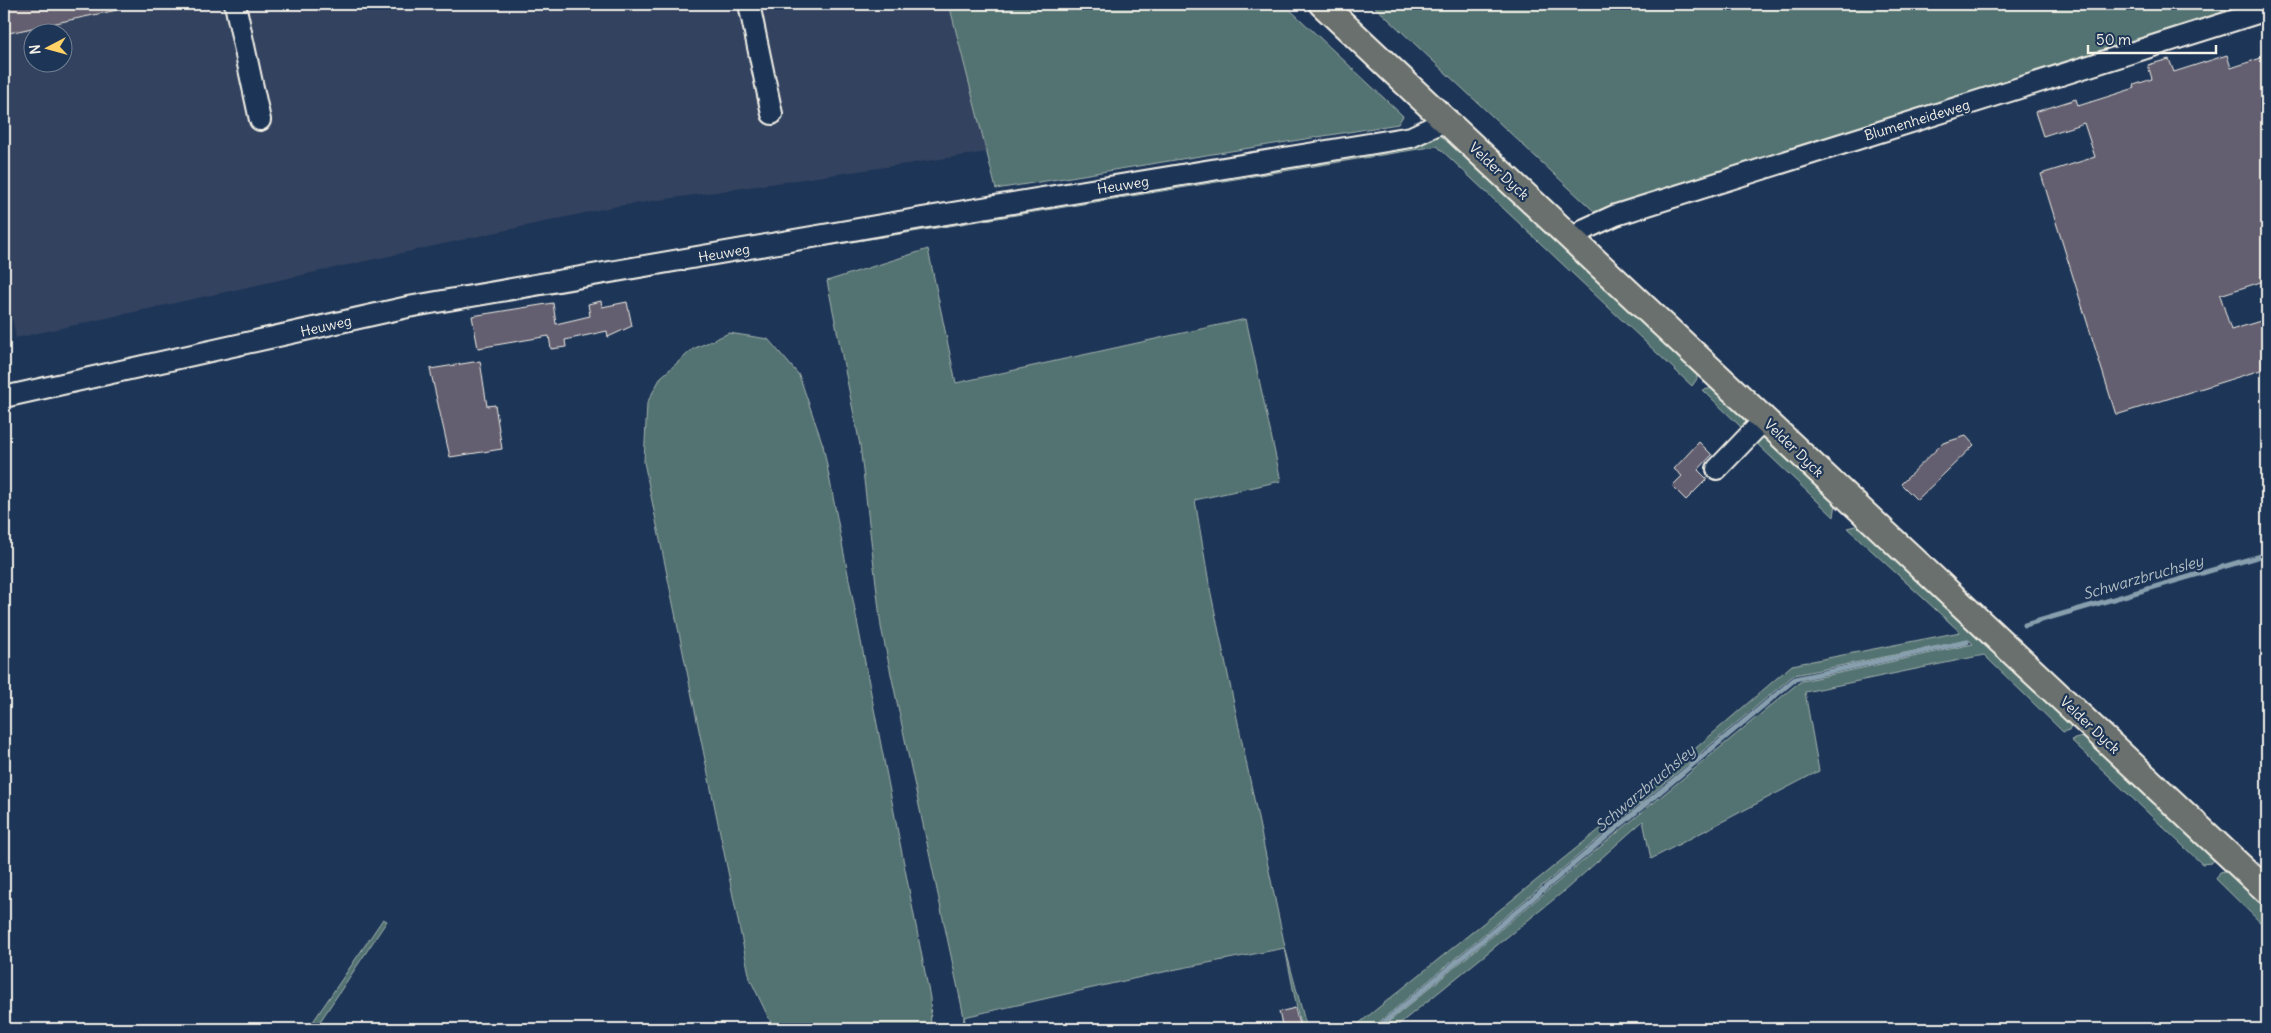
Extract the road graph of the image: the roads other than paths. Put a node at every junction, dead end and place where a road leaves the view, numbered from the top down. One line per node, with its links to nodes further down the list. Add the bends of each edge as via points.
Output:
1 (235, 4): 6 (street)
2 (749, 4): 5 (street)
3 (1322, 4): 7 (main road, Velder Dyck)
4 (2267, 10): 8 (street, Blumenheideweg, via 1616,215 1585,228)
5 (772, 114)
6 (260, 120)
7 (1445, 121): 8 (main road, Velder Dyck); 9 (street, Heuweg, via 1411,137 408,307)
8 (1572, 241): 10 (main road, Velder Dyck)
9 (4, 397)
10 (1764, 420): 11 (street); 12 (main road, Velder Dyck)
11 (1717, 469)
12 (2267, 892)

